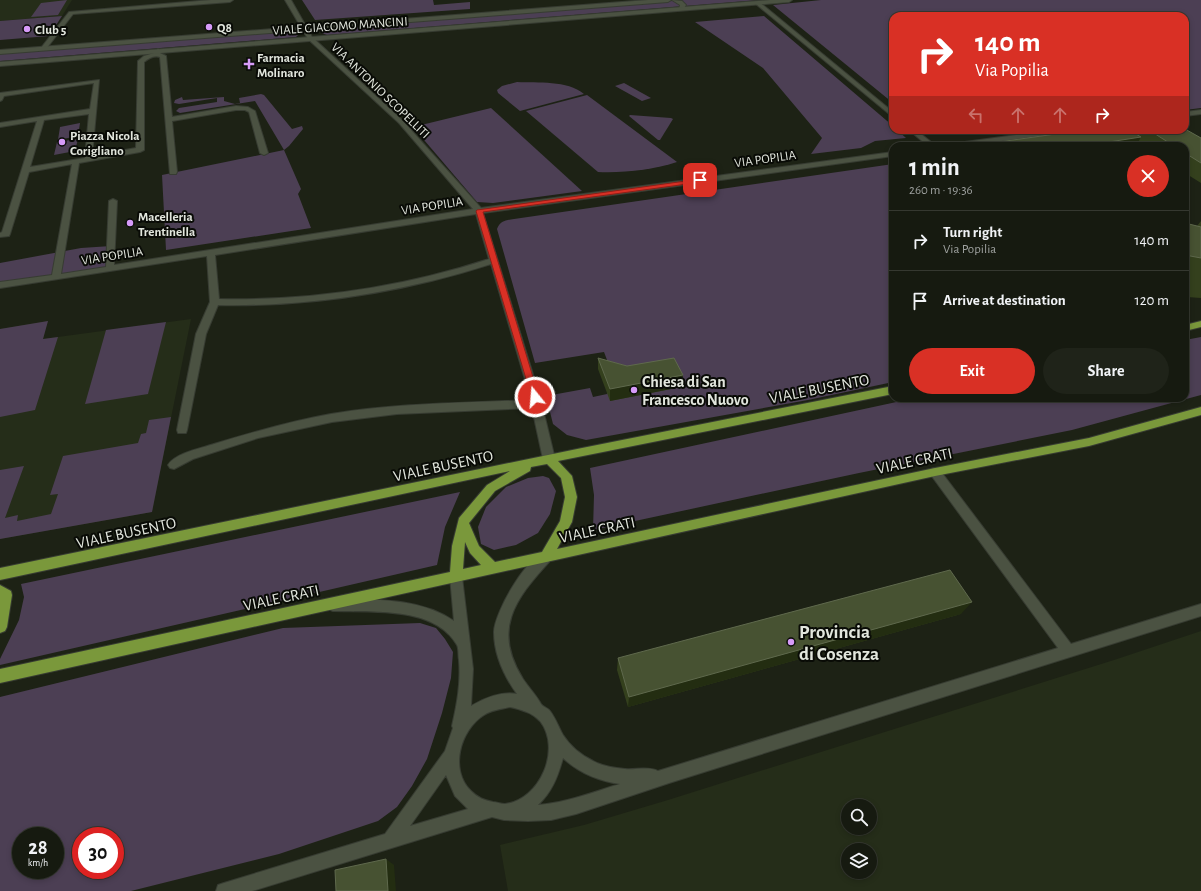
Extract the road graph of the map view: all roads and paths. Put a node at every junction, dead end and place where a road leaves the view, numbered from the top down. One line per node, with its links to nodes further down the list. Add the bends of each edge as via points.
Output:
1 (230, 0): 10 (street, via 71,13)
2 (288, 0): 8 (street, VIA ANTONIO SCOPELLITI)
3 (668, 0): 8 (street, VIALE GIACOMO MANCINI)
4 (675, 0): 7 (street, via 683,5)
5 (790, 0): 6 (street, VIALE GIACOMO MANCINI)
6 (758, 3): 7 (street, VIALE GIACOMO MANCINI); 16 (street)
7 (681, 9): 9 (street, VIALE GIACOMO MANCINI)
8 (304, 28): 9 (street, VIA ANTONIO SCOPELLITI); 10 (street, VIALE GIACOMO MANCINI)
9 (310, 38): 12 (street, VIALE GIACOMO MANCINI); 33 (street, VIA ANTONIO SCOPELLITI, via 401,122)
10 (44, 48): 11 (street, VIALE GIACOMO MANCINI)
11 (0, 52)
12 (157, 52): 13 (street, VIALE GIACOMO MANCINI); 20 (street, via 163,56); 28 (street, via 141,61 140,150)
13 (0, 64)
14 (0, 99): 15 (street, via 2,95 97,81)
15 (93, 111): 19 (street); 28 (street)
16 (889, 112)
17 (1201, 112): 18 (street)
18 (1189, 114)
19 (41, 119): 21 (street); 30 (street)
20 (168, 120): 26 (street, via 246,108 252,111); 31 (street)
21 (0, 125)
22 (917, 134): 24 (street)
23 (1038, 134): 25 (street)
24 (927, 142)
25 (980, 142)
26 (264, 153)
27 (889, 155): 33 (street, VIA POPILIA)
28 (88, 159): 29 (street)
29 (76, 161): 30 (street); 38 (street)
30 (26, 170): 34 (street, via 6,234)
31 (173, 172)
32 (113, 201): 37 (street)
33 (479, 211): 35 (street, VIA POPILIA); 36 (street)
34 (0, 235)
35 (211, 253): 37 (street, VIA POPILIA); 40 (street)
36 (494, 260): 40 (street, via 401,286 327,297 240,303); 44 (street)
37 (110, 269): 38 (street, VIA POPILIA)
38 (56, 277): 39 (street, VIA POPILIA)
39 (0, 285)
40 (215, 302): 46 (street, via 201,334)
41 (1201, 324): 42 (main road)
42 (1189, 327)
43 (889, 391): 47 (main road, VIALE BUSENTO)
44 (536, 404): 47 (street); 48 (street, via 397,410 332,418 258,434 189,456)
45 (1201, 411): 49 (main road, VIALE CRATI, via 1089,442)
46 (182, 430)
47 (549, 459): 50 (main road, via 518,472 491,488); 51 (main road, via 566,476 571,497 566,522); 53 (main road, VIALE BUSENTO)
48 (174, 465)
49 (935, 472): 51 (main road, VIALE CRATI); 60 (street)
50 (463, 522): 52 (main road, via 474,549); 54 (main road)
51 (545, 558): 52 (main road, VIALE CRATI); 62 (street, via 510,599 501,628 504,658 520,688)
52 (493, 569): 54 (main road, VIALE CRATI)
53 (0, 574)
54 (456, 577): 56 (main road, VIALE CRATI); 59 (street)
55 (0, 591): 58 (main road, via 6,595)
56 (323, 605): 59 (street, via 398,608 423,612 449,623 458,632); 61 (main road, VIALE CRATI)
57 (1201, 610): 60 (street)
58 (0, 627)
59 (466, 647): 64 (street, via 467,694)
60 (1068, 651): 66 (street)
61 (0, 676)
62 (539, 712): 63 (street); 64 (street, via 526,704 510,700 493,703 478,710 465,722)
63 (554, 732): 66 (street, via 570,756 597,771 632,778); 68 (street, via 557,748 555,765 548,782 538,796 523,806)
64 (456, 738): 65 (street)
65 (451, 756): 67 (street, via 453,774 460,791 472,804); 69 (street)
66 (669, 775): 68 (street, via 557,811)
67 (488, 811): 68 (street); 69 (street)
68 (507, 812)
69 (391, 840): 70 (street)
70 (224, 891)

